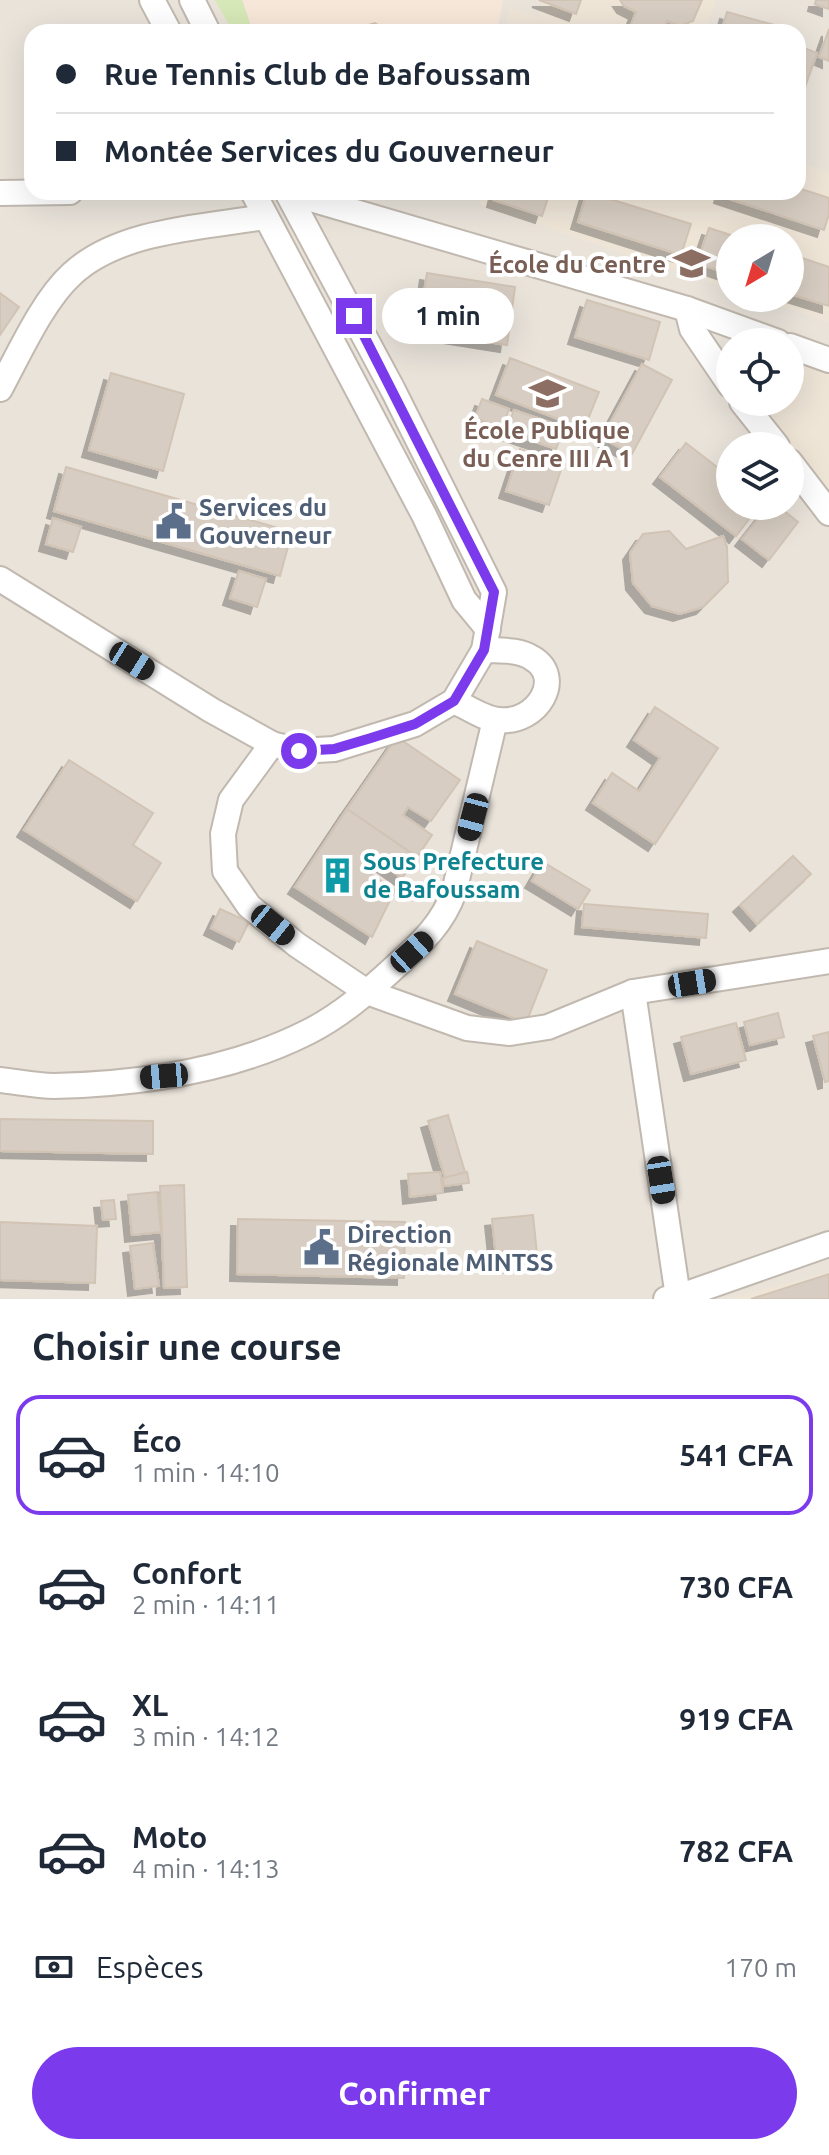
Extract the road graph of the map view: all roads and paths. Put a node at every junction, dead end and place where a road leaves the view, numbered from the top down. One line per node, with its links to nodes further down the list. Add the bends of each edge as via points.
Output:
1 (152, 0): 3 (street)
2 (192, 0): 4 (street)
3 (165, 24)
4 (204, 24)
5 (0, 193): 6 (street)
6 (24, 193)
7 (257, 200): 10 (street)
8 (291, 200): 22 (street, via 494,592)
9 (314, 200): 11 (street)
10 (265, 217): 16 (street, via 160,234 102,252 63,285); 22 (street)
11 (687, 309): 12 (street); 15 (street, via 692,329)
12 (739, 328)
13 (804, 351): 14 (street)
14 (829, 360)
15 (716, 364)
16 (0, 389)
17 (753, 416): 18 (street)
18 (766, 432)
19 (804, 480): 20 (street)
20 (829, 513)
21 (0, 579): 25 (street)
22 (486, 639): 23 (street); 24 (street, via 532,658 545,674 546,686 532,713 517,720)
23 (454, 701): 24 (street); 25 (street, via 415,724 334,749 299,751)
24 (495, 720): 27 (street, via 447,912 434,931)
25 (272, 744): 27 (street, via 231,800 223,834 225,871 249,906)
26 (829, 961): 28 (street)
27 (367, 992): 28 (street, via 467,1028 510,1033 548,1027); 29 (street, via 310,1031 237,1060 164,1076 52,1086)
28 (633, 992): 31 (street)
29 (0, 1080)
30 (829, 1244): 31 (street)
31 (672, 1298)

